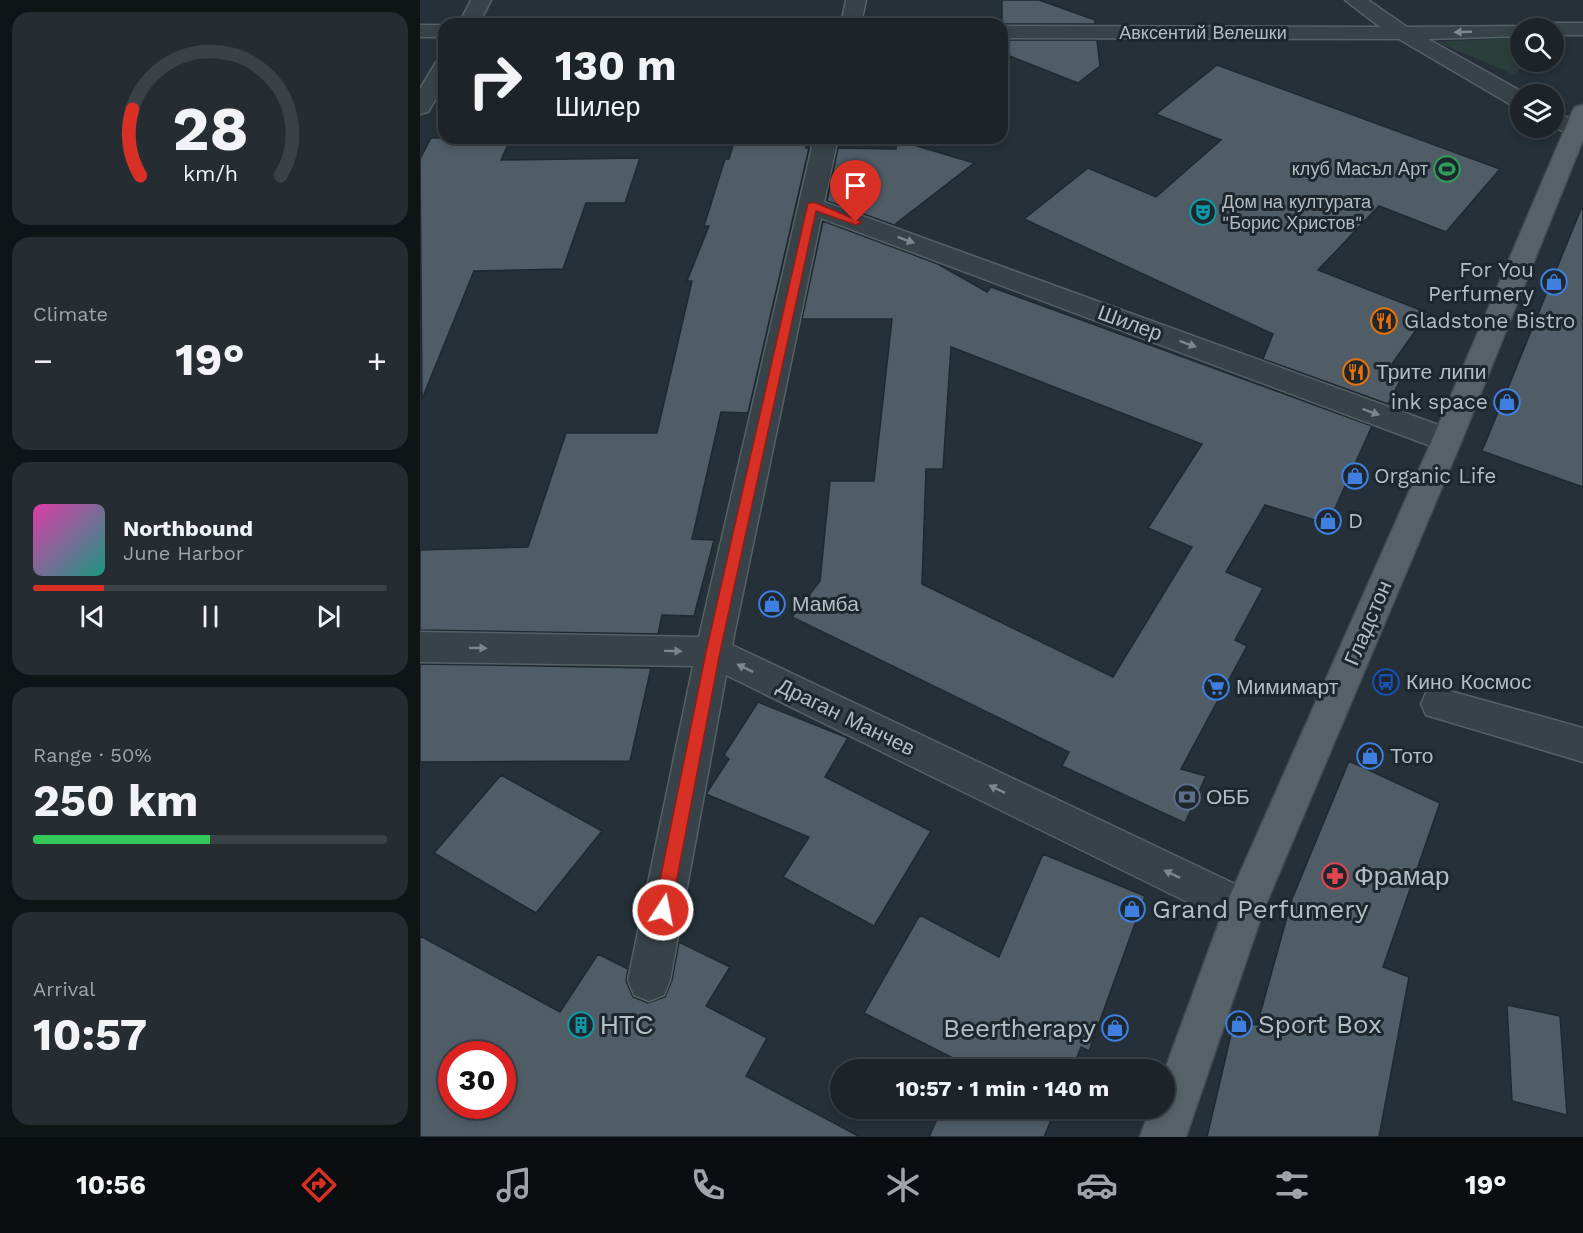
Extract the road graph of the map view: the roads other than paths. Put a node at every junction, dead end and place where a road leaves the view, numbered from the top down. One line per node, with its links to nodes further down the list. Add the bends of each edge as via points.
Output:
1 (481, 0): 4 (street)
2 (856, 0): 5 (street)
3 (1355, 0): 12 (street)
4 (472, 18)
5 (852, 18)
6 (1564, 29): 7 (street)
7 (1583, 29)
8 (1510, 30): 12 (street, Авксентий Велешки, one-way to 12)
9 (420, 31): 10 (street)
10 (438, 31)
11 (1008, 32): 12 (street, Авксентий Велешки)
12 (1403, 33): 14 (street, Авксентий Велешки)
13 (438, 77): 15 (street)
14 (1510, 95)
15 (420, 107)
16 (1574, 123): 19 (main road, Гладстон)
17 (825, 144): 18 (street)
18 (812, 206): 19 (street, Шилер, one-way to 19); 21 (street)
19 (1447, 440): 24 (main road, Гладстон)
20 (420, 647): 21 (street, Драган Манчев, one-way to 21)
21 (713, 652): 24 (street, Драган Манчев, one-way to 21); 25 (street)
22 (1439, 704): 23 (street)
23 (1583, 745)
24 (1244, 909): 26 (main road, Гладстон)
25 (649, 980)
26 (1163, 1137)

